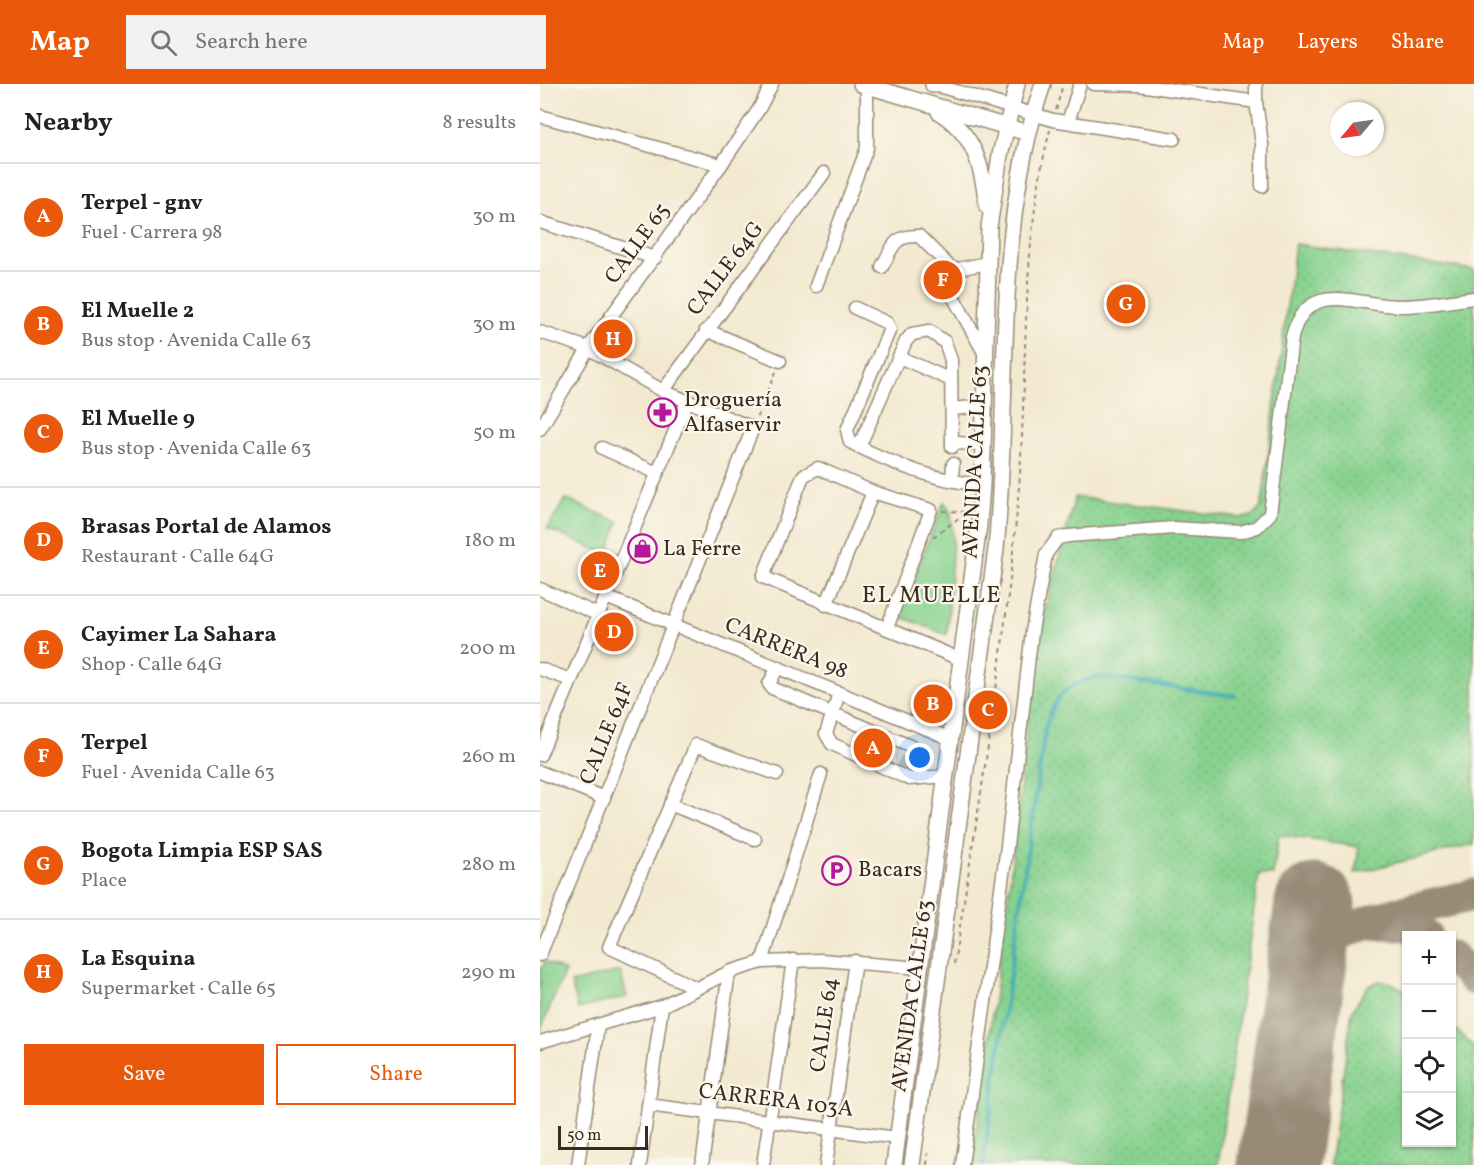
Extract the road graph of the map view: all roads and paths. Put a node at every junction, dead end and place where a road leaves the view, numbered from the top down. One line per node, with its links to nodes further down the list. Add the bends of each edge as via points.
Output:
1 (772, 84): 20 (street, CALLE 65)
2 (932, 84): 3 (main road); 13 (street)
3 (942, 84)
4 (1017, 84): 13 (main road, AVENIDA CALLE 63)
5 (1043, 84): 14 (main road, AVENIDA CALLE 63)
6 (1080, 84): 16 (street)
7 (1093, 84): 10 (street)
8 (1256, 84): 11 (street)
9 (864, 85): 12 (main road); 28 (street, via 865,158)
10 (1139, 85): 11 (street)
11 (1256, 102): 22 (street)
12 (930, 105): 17 (main road); 24 (main road, via 959,127 974,146 982,168)
13 (1011, 108): 14 (street); 17 (main road, AVENIDA CALLE 63)
14 (1033, 114): 16 (street); 18 (main road, AVENIDA CALLE 63)
15 (540, 116): 20 (street)
16 (1068, 122): 19 (street)
17 (1006, 127): 18 (main road); 24 (main road, AVENIDA CALLE 63)
18 (1028, 133): 100 (main road, AVENIDA CALLE 63, via 1006,284 996,549)
19 (1174, 138)
20 (722, 165): 25 (street, CALLE 65)
21 (824, 173): 32 (street, CALLE 64G)
22 (1262, 186)
23 (540, 222): 25 (street)
24 (989, 227): 26 (main road, AVENIDA CALLE 63)
25 (655, 258): 34 (street, CALLE 65)
26 (987, 263): 27 (street, via 952,272 919,236 905,236 896,240); 36 (main road, AVENIDA CALLE 63)
27 (882, 267)
28 (816, 286)
29 (950, 291): 36 (street)
30 (1474, 298): 101 (street, via 1400,306 1332,298 1317,301 1300,315 1292,338 1273,504 1257,527 1241,532 1174,528 1080,534 1058,538 1046,554 1032,631 1007,846)
31 (855, 308): 46 (street, via 887,323 890,329 847,430 850,442)
32 (706, 330): 37 (street); 39 (street, CALLE 64G)
33 (540, 332): 34 (street)
34 (588, 348): 39 (street); 44 (street, CALLE 65)
35 (899, 357): 38 (street); 38 (street, via 912,334 929,331 938,335 948,349); 46 (street)
36 (987, 358): 41 (main road, AVENIDA CALLE 63)
37 (780, 361): 43 (path)
38 (951, 380): 42 (street)
39 (663, 391): 40 (street)
40 (687, 402): 43 (street); 49 (street)
41 (984, 406): 42 (street); 45 (main road, AVENIDA CALLE 63)
42 (952, 410): 45 (street, via 952,445)
43 (753, 428): 59 (street, CALLE 64F)
44 (540, 429)
45 (984, 444): 51 (main road, AVENIDA CALLE 63)
46 (859, 447): 50 (street, via 893,464)
47 (602, 448): 49 (street)
48 (953, 464): 50 (street)
49 (657, 473): 56 (street)
50 (952, 479): 51 (street)
51 (982, 485): 61 (main road, AVENIDA CALLE 63)
52 (873, 492): 53 (street); 57 (street); 57 (street, via 818,468 803,476 763,577)
53 (931, 510): 54 (street); 54 (path, via 967,512)
54 (918, 548): 60 (street)
55 (540, 590): 58 (street)
56 (606, 597): 58 (street); 59 (street, CARRERA 98)
57 (826, 605): 60 (street)
58 (598, 615): 64 (street)
59 (673, 626): 62 (street, CARRERA 98); 76 (street, CALLE 64F)
60 (887, 628): 61 (street)
61 (962, 660): 70 (main road, AVENIDA CALLE 63)
62 (778, 667): 65 (street, CARRERA 98); 67 (street, via 769,684 772,688)
63 (540, 669): 64 (street)
64 (571, 680): 71 (street)
65 (839, 693): 66 (street, CARRERA 98); 67 (street)
66 (888, 713): 68 (street, CARRERA 98); 69 (street)
67 (831, 714): 69 (street); 75 (street, via 826,734 832,744 920,781)
68 (921, 726): 69 (street, via 910,750); 70 (street, CARRERA 98)
69 (880, 734)
70 (951, 738): 75 (main road, AVENIDA CALLE 63)
71 (540, 755)
72 (540, 772): 76 (street)
73 (777, 774): 77 (street, via 696,746)
74 (821, 774): 82 (street)
75 (946, 776): 83 (main road, AVENIDA CALLE 63)
76 (604, 798): 79 (street, CALLE 64F)
77 (670, 804): 78 (street); 85 (street, via 609,947)
78 (755, 839)
79 (540, 955)
80 (793, 960): 81 (street); 82 (street); 91 (street)
81 (855, 961): 83 (street); 92 (street, CALLE 64)
82 (762, 962): 84 (street)
83 (921, 968): 93 (main road, AVENIDA CALLE 63)
84 (729, 972): 85 (street); 90 (street)
85 (696, 988): 86 (street)
86 (662, 1006): 87 (street); 89 (street)
87 (598, 1026): 88 (street); 94 (street)
88 (540, 1042)
89 (648, 1105): 90 (street, CARRERA 103A); 95 (street)
90 (709, 1113): 91 (street, CARRERA 103A); 96 (street)
91 (770, 1121): 92 (street, CARRERA 103A); 97 (street)
92 (831, 1129): 93 (street, CARRERA 103A); 98 (street, CALLE 64)
93 (897, 1138): 99 (main road, AVENIDA CALLE 63)
94 (578, 1165)
95 (640, 1165)
96 (702, 1165)
97 (763, 1165)
98 (826, 1165)
99 (894, 1165)
100 (912, 1165)
101 (962, 1165)

